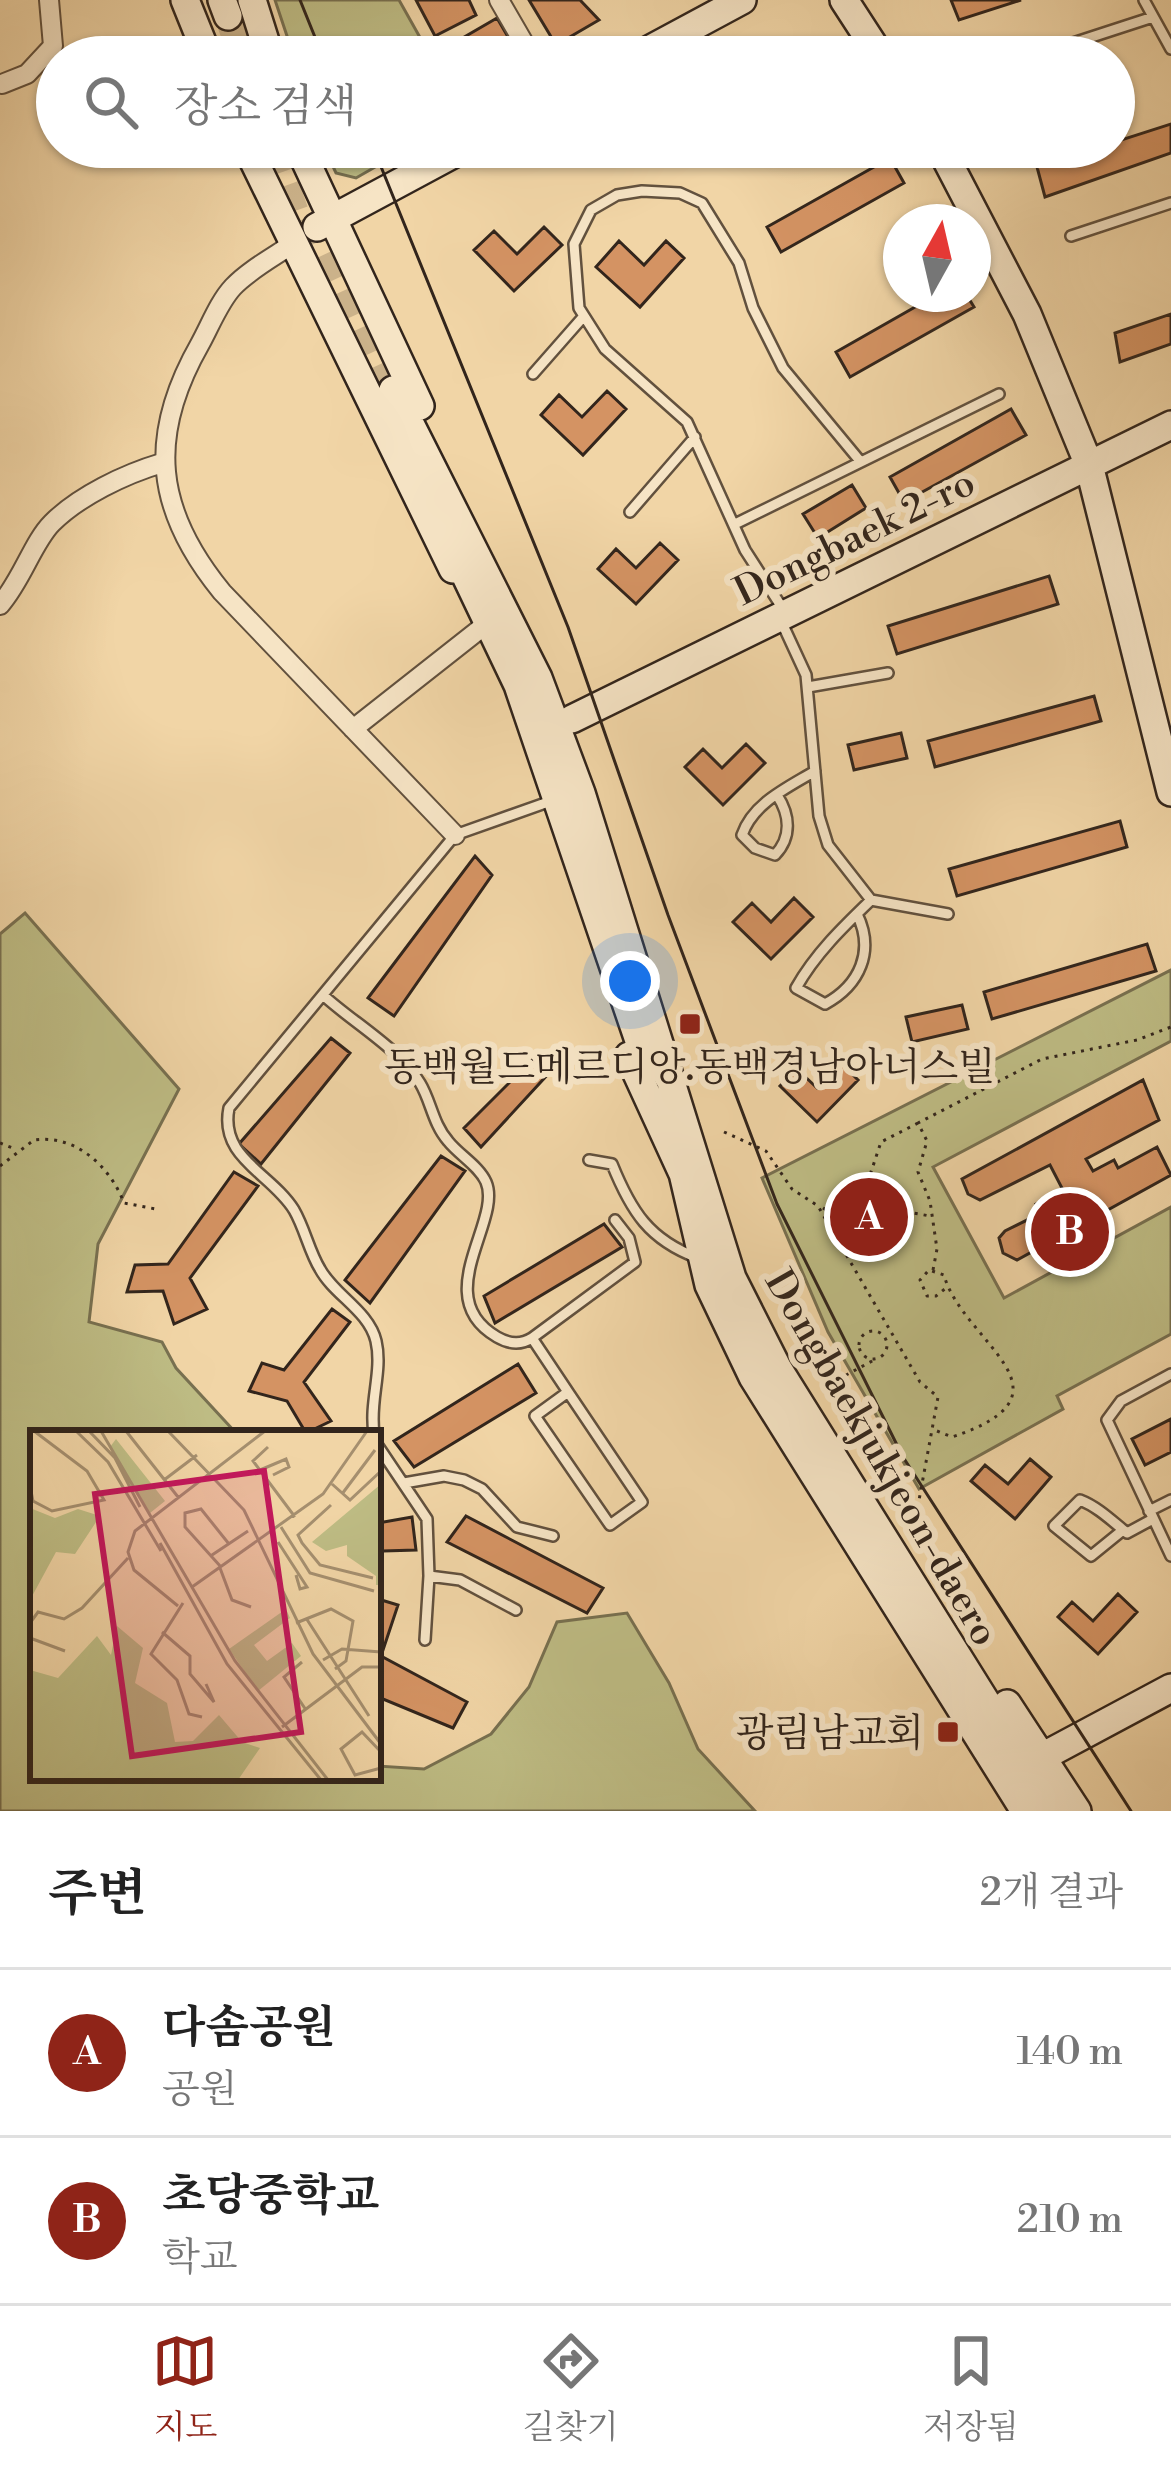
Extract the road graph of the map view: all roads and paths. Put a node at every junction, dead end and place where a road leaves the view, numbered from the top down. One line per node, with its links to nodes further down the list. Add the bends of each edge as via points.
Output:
1 (49, 0): 9 (street)
2 (185, 0): 10 (main road)
3 (499, 0): 12 (street)
4 (742, 0): 13 (main road)
5 (844, 0): 14 (main road)
6 (1144, 0): 8 (lane)
7 (238, 6): 11 (main road)
8 (1153, 17): 15 (lane); 16 (lane)
9 (52, 36)
10 (200, 36)
11 (257, 36)
12 (520, 36)
13 (675, 36)
14 (867, 36)
15 (1095, 36)
16 (1171, 49)
17 (36, 64): 18 (street)
18 (1, 84)
19 (258, 168): 26 (main road)
20 (308, 168): 24 (main road)
21 (426, 168): 24 (main road)
22 (951, 168): 37 (main road, via 1027,314)
23 (1171, 203): 25 (lane)
24 (329, 219): 26 (main road); 28 (main road)
25 (1071, 236)
26 (293, 243): 29 (main road); 36 (street, via 232,287 166,421)
27 (584, 316): 30 (lane); 34 (lane, via 605,350 671,404); 35 (lane, via 574,244 591,210 629,192 693,197 726,237 783,368)
28 (379, 322): 29 (main road, via 342,302 333,312); 45 (main road)
29 (337, 330): 42 (main road)
30 (533, 374)
31 (386, 390): 63 (main road, Dongbaekjukjeon-daero, via 538,678 581,793)
32 (999, 394): 35 (lane)
33 (1171, 425): 37 (main road, Dongbaek 2-ro)
34 (695, 437): 38 (lane); 39 (lane)
35 (860, 461): 39 (lane)
36 (162, 463): 40 (street, via 50,524 23,579); 46 (street, via 188,552)
37 (1088, 464): 41 (main road, Dongbaek 2-ro); 48 (main road)
38 (630, 512)
39 (735, 524): 41 (lane)
40 (0, 604)
41 (783, 615): 44 (lane); 45 (main road, Dongbaek 2-ro)
42 (480, 629): 46 (street); 50 (main road)
43 (888, 673): 44 (lane)
44 (808, 687): 47 (lane)
45 (572, 719): 63 (main road, via 682,1076)
46 (353, 729): 51 (street)
47 (815, 771): 49 (lane); 52 (lane, via 828,845)
48 (1171, 792)
49 (777, 795): 49 (lane, via 747,819 742,835 775,855 788,825)
50 (551, 801): 51 (lane); 63 (main road, via 630,1061)
51 (455, 835): 55 (lane)
52 (871, 900): 53 (lane); 54 (lane)
53 (857, 914): 53 (lane, via 796,988 809,999 825,1004 860,972 867,953)
54 (948, 914)
55 (322, 995): 74 (lane, via 419,1082 445,1139 487,1184 469,1256 474,1310 492,1335); 80 (lane, via 229,1108 226,1133 286,1199 319,1269 376,1340)
56 (1171, 1027): 57 (path, via 1042,1059)
57 (918, 1123): 64 (path, via 881,1142); 67 (path, via 927,1141 918,1172)
58 (724, 1132): 65 (path, via 760,1147 792,1189)
59 (0, 1143): 60 (path)
60 (16, 1150): 62 (path); 66 (path, via 34,1140 71,1141 116,1182 124,1203)
61 (589, 1160): 69 (lane, via 612,1164 626,1199 664,1245)
62 (0, 1166)
63 (691, 1170): 69 (main road, Dongbaekjukjeon-daero); 92 (main road, Dongbaekjukjeon-daero, via 778,1369)
64 (870, 1174): 65 (path, via 844,1189 836,1216); 67 (path, via 893,1188 896,1210)
65 (818, 1206): 72 (path)
66 (156, 1209)
67 (932, 1216): 70 (path)
68 (615, 1220): 74 (lane, via 635,1262)
69 (703, 1260): 95 (main road, Dongbaekjukjeon-daero, via 753,1377)
70 (933, 1270): 71 (path); 71 (path, via 920,1280 923,1293)
71 (946, 1288): 79 (path, via 962,1317 1010,1366 1015,1386 994,1417 952,1437)
72 (888, 1328): 73 (path); 79 (path, via 938,1397)
73 (884, 1336): 75 (path); 75 (path, via 871,1331 859,1343 867,1358)
74 (532, 1339): 78 (lane)
75 (880, 1357): 77 (path)
76 (1171, 1374): 84 (lane, via 1121,1401 1107,1420)
77 (823, 1388)
78 (568, 1392): 78 (lane, via 535,1416 610,1525 642,1502)
79 (935, 1429): 85 (path)
80 (374, 1430)
81 (381, 1450): 82 (lane)
82 (404, 1483): 87 (lane, via 464,1480 517,1527); 89 (lane, via 427,1519)
83 (1171, 1499): 84 (lane)
84 (1151, 1515): 86 (lane); 88 (lane)
85 (915, 1522)
86 (1123, 1530): 86 (lane, via 1080,1500 1051,1528 1091,1556)
87 (554, 1536)
88 (1171, 1556)
89 (429, 1576): 90 (lane, via 460,1580); 91 (lane)
90 (516, 1610)
91 (424, 1640)
92 (948, 1647): 94 (main road, via 992,1682); 96 (main road, Dongbaekjukjeon-daero)
93 (1171, 1688): 94 (main road)
94 (1042, 1757): 97 (main road)
95 (1023, 1811)
96 (1054, 1811)
97 (1077, 1811)

